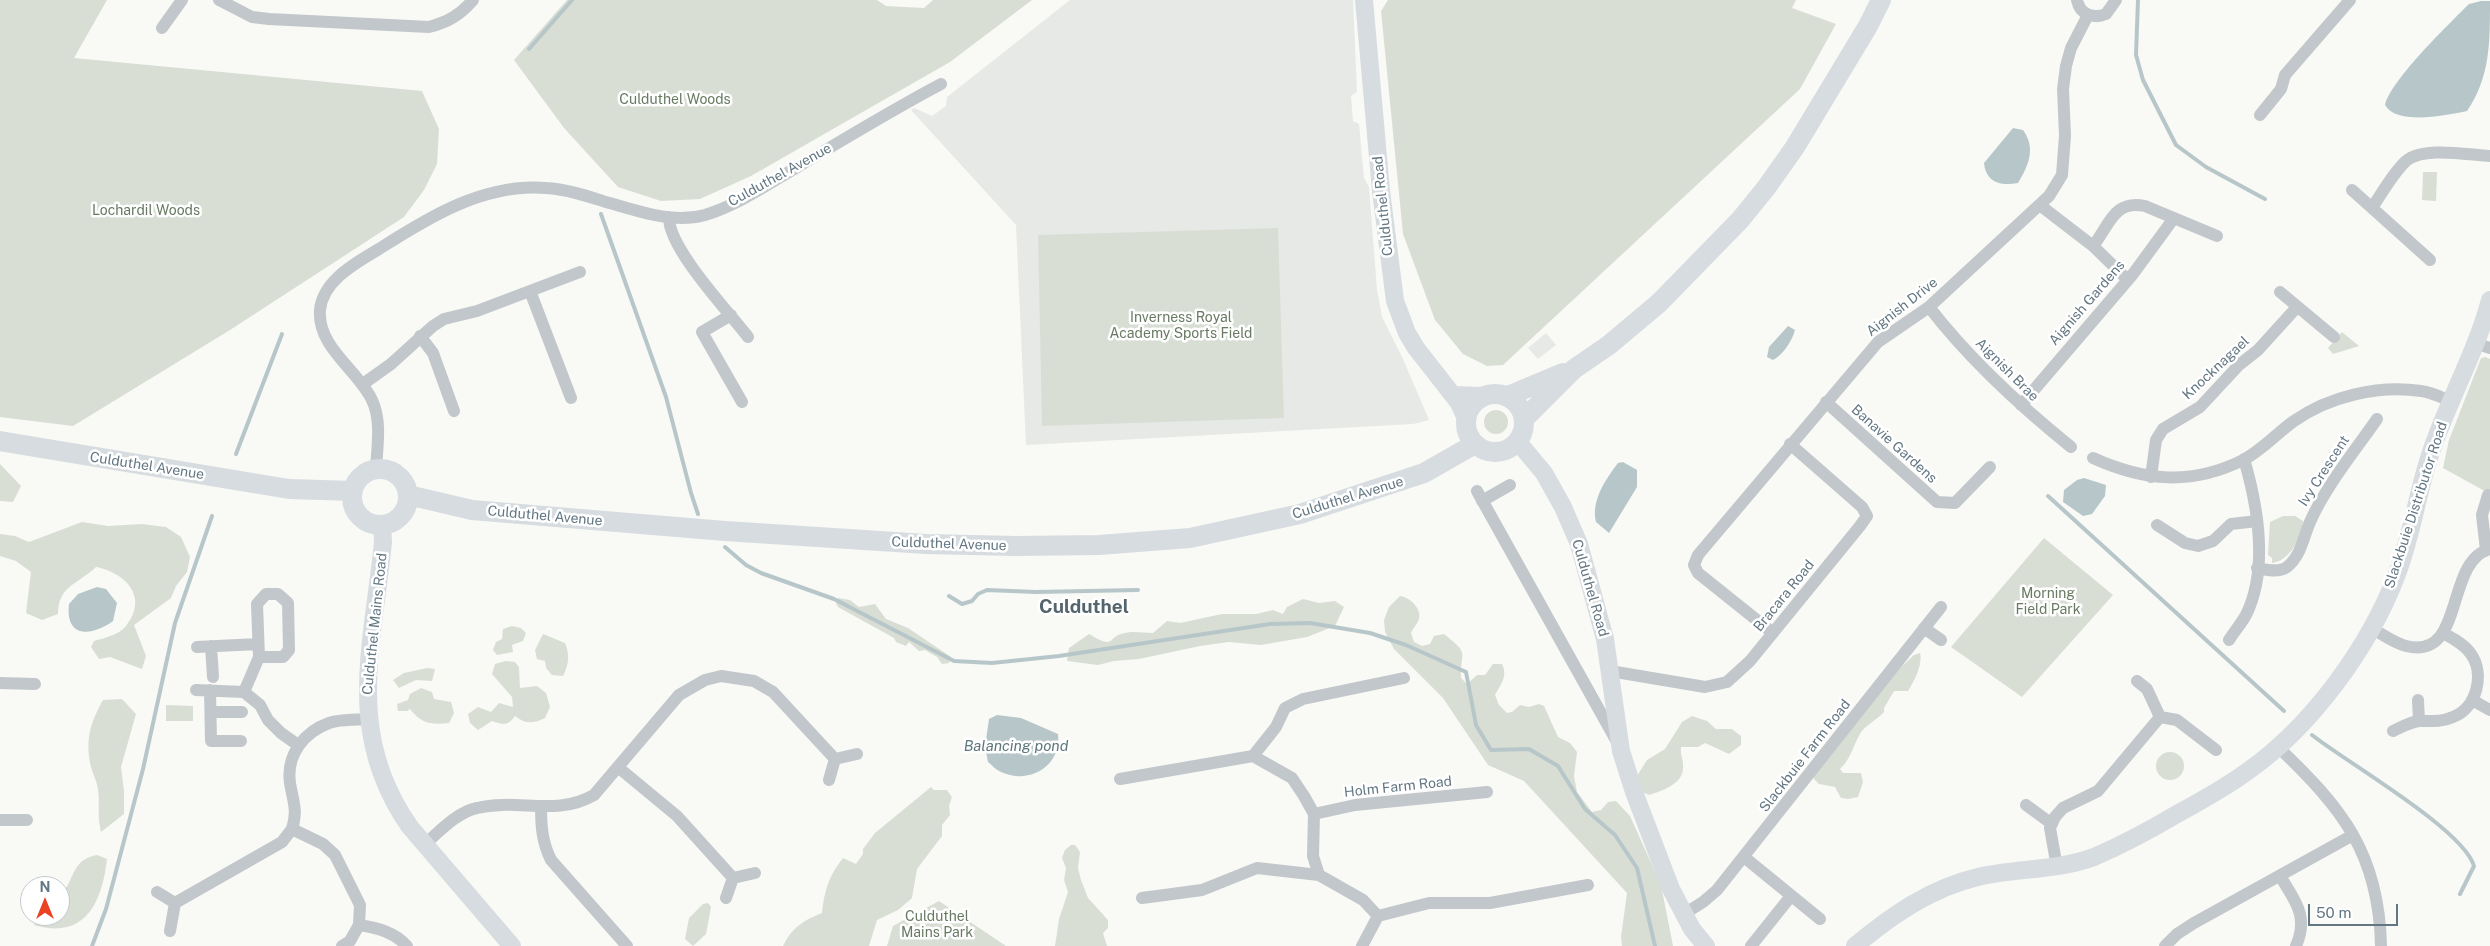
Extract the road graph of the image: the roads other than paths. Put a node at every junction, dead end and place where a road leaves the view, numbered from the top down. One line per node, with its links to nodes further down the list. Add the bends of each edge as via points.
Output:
1 (182, 0): 10 (street)
2 (219, 0): 3 (street, via 252,17 429,27 448,22)
3 (473, 0)
4 (1364, 0): 36 (street, Culduthel Road, via 1395,301 1416,348)
5 (1881, 0): 34 (main road, via 1795,147 1766,188 1659,303 1609,345)
6 (2116, 0): 9 (street, via 2106,14)
7 (2350, 0): 12 (street, via 2285,75 2281,89)
8 (2076, 1): 9 (street)
9 (2088, 15): 15 (street, Aignish Drive, via 2071,48 2066,66 2062,175)
10 (162, 28)
11 (941, 84): 17 (street, Culduthel Avenue, via 736,201 705,214)
12 (2260, 115)
13 (2490, 156): 16 (street, via 2438,152 2416,156 2407,161)
14 (2352, 190): 16 (street)
15 (2040, 206): 20 (street); 27 (street, Aignish Drive)
16 (2372, 208): 21 (street)
17 (669, 217): 29 (street, via 670,232 679,249); 35 (street, Culduthel Avenue, via 557,189 525,188 469,200 411,228 349,269 332,282 324,294 320,310 325,336)
18 (2174, 218): 19 (street); 20 (street, via 2133,203 2114,214); 23 (street, Aignish Gardens)
19 (2217, 236)
20 (2093, 246): 23 (street)
21 (2430, 260)
22 (580, 272): 24 (street)
23 (2127, 279): 43 (street, Aignish Gardens)
24 (530, 291): 30 (street, via 477,311 444,319); 39 (street)
25 (2280, 292): 28 (street)
26 (2490, 300): 33 (street, Slackbuie Distributor Road)
27 (1929, 307): 42 (street, Aignish Drive, via 1878,342); 43 (street, Aignish Brae, via 1951,335)
28 (2297, 307): 32 (street); 57 (street, Knocknagael, via 2200,407 2163,429 2156,440)
29 (731, 315): 31 (street); 41 (street, via 702,332)
30 (420, 336): 35 (street); 44 (street, via 433,353)
31 (748, 337)
32 (2334, 337)
33 (2482, 345): 40 (street, Slackbuie Distributor Road)
34 (1574, 369): 38 (main road); 45 (main road)
35 (362, 384): 56 (street, Culduthel Avenue, via 377,416)
36 (1454, 394): 37 (street); 46 (street, Culduthel Road)
37 (1482, 396): 38 (main road, via 1493,393); 46 (main road, via 1470,407)
38 (1508, 396): 45 (main road, via 1518,404)
39 (572, 398)
40 (2450, 400): 54 (street, via 2422,391 2374,390 2334,399 2296,420); 69 (street, Slackbuie Distributor Road, via 2429,457 2416,516 2397,575)
41 (742, 402)
42 (1826, 402): 51 (street, Aignish Drive); 55 (street, Banavie Gardens, via 1937,502 1955,503)
43 (2020, 405): 52 (street, Aignish Brae)
44 (454, 410)
45 (1525, 418): 49 (main road)
46 (1466, 419): 50 (main road, via 1468,433)
47 (2377, 419): 66 (street, Ivy Crescent, via 2318,505 2300,551 2286,567 2272,571)
48 (0, 441): 59 (main road, Culduthel Avenue, via 288,489)
49 (1518, 442): 50 (main road, via 1496,452); 78 (street, Culduthel Road, via 1544,473 1579,544 1595,597)
50 (1475, 444): 60 (main road, Culduthel Avenue, via 1424,473 1300,514 1190,538 1099,545 936,544 725,532 472,510)
51 (1790, 444): 70 (street, Bracara Road, via 1862,506 1867,516); 70 (street, Aignish Drive, via 1698,555 1694,565 1698,573)
52 (2071, 448)
53 (2093, 458): 57 (street, via 2121,471)
54 (2244, 459): 57 (street, via 2208,474); 62 (street)
55 (1990, 467)
56 (376, 470): 59 (main road, via 362,477); 60 (main road, via 394,473 401,478)
57 (2151, 477)
58 (1510, 485): 100 (street, Culduthel Road, via 1480,496)
59 (353, 491): 63 (main road, via 359,515)
60 (408, 494): 63 (main road, via 404,512)
61 (2488, 495): 65 (street, via 2482,515)
62 (2257, 521): 64 (street, via 2231,524 2213,541 2198,546 2184,543); 66 (street)
63 (382, 525): 93 (street, Culduthel Mains Road, via 369,660)
64 (2157, 526)
65 (2488, 550): 71 (street, via 2470,561)
66 (2257, 568): 73 (street, via 2246,615)
67 (1942, 607): 68 (street, Slackbuie Farm Road)
68 (1924, 628): 72 (street); 117 (street, Slackbuie Farm Road)
69 (2371, 628): 71 (street, via 2404,646 2416,647 2429,646); 98 (street, Slackbuie Distributor Road, via 2347,668 2312,712)
70 (1773, 633): 78 (street, Bracara Road, via 1727,682 1705,686)
71 (2443, 633): 88 (street, via 2470,653 2474,661 2478,676)
72 (1941, 640)
73 (2229, 640)
74 (258, 644): 75 (street); 77 (street); 77 (street, via 256,604 266,594 278,594 288,603 290,650 283,657)
75 (211, 646): 76 (street); 79 (street)
76 (197, 647)
77 (259, 657): 86 (street)
78 (1610, 671): 100 (street, Culduthel Road)
79 (212, 677)
80 (1404, 678): 102 (street, via 1303,699 1285,708 1276,727)
81 (2137, 680): 92 (street, via 2147,689)
82 (0, 683): 83 (street)
83 (35, 684)
84 (196, 690): 85 (street)
85 (210, 690): 86 (street); 90 (street)
86 (244, 692): 97 (street, via 260,705 268,720 281,733)
87 (2418, 700): 94 (street)
88 (2472, 700): 89 (street); 94 (street, via 2456,716 2442,721)
89 (2490, 710)
90 (211, 712): 91 (street); 96 (street, via 211,741)
91 (242, 712)
92 (2160, 717): 99 (street, via 2177,720); 113 (street, via 2098,791 2063,808)
93 (368, 719): 97 (street, via 331,722 311,732); 116 (street, Culduthel Mains Road, via 381,774 396,808)
94 (2419, 722): 95 (street)
95 (2393, 731)
96 (241, 741)
97 (298, 745): 114 (street, via 290,767 296,814)
98 (2278, 747): 115 (street, via 2324,792); 118 (street, Slackbuie Distributor Road, via 2249,771 2158,825 2093,857)
99 (2216, 750)
100 (1621, 751): 129 (street, Culduthel Road, via 1671,888)
101 (857, 754): 103 (street)
102 (1253, 756): 105 (street); 110 (street, via 1292,778)
103 (835, 759): 104 (street, via 773,692 754,681 722,676 706,680 678,695); 106 (street)
104 (619, 768): 108 (street, via 594,795 579,804); 122 (street, via 677,816)
105 (1120, 778)
106 (829, 780)
107 (1487, 792): 110 (street, Holm Farm Road, via 1355,805)
108 (541, 806): 116 (street, via 502,804 476,808 454,820); 137 (street, via 541,831 551,860)
109 (2026, 806): 113 (street)
110 (1314, 814): 120 (street, via 1313,856)
111 (0, 820): 112 (street)
112 (27, 820)
113 (2052, 824): 118 (street)
114 (292, 829): 128 (street, via 282,842); 132 (street, via 322,844 335,855 360,905)
115 (2353, 835): 121 (street); 144 (street, via 2367,863 2377,900)
116 (424, 845): 136 (street, Culduthel Mains Road)
117 (1744, 857): 125 (street); 129 (street, Slackbuie Farm Road, via 1717,890)
118 (2057, 867): 141 (street, Slackbuie Distributor Road, via 1976,877 1942,889 1904,908)
119 (755, 873): 122 (street)
120 (1319, 875): 127 (street, via 1257,868 1202,890); 130 (street, via 1363,900)
121 (2280, 876): 142 (street, via 2194,923); 143 (street, via 2302,918 2302,931)
122 (733, 878): 126 (street)
123 (1588, 885): 130 (street, via 1490,903 1429,903)
124 (157, 892): 128 (street)
125 (1791, 896): 131 (street); 140 (street)
126 (726, 898)
127 (1142, 898)
128 (175, 903): 133 (street)
129 (1684, 914): 139 (street, Culduthel Road)
130 (1378, 916): 138 (street)
131 (1820, 920)
132 (359, 926): 134 (street, via 350,941); 135 (street, via 377,927)
133 (170, 931)
134 (342, 946)
135 (407, 946)
136 (512, 946)
137 (627, 946)
138 (1362, 946)
139 (1706, 946)
140 (1750, 946)
141 (1855, 946)
142 (2165, 946)
143 (2296, 946)
144 (2381, 946)

